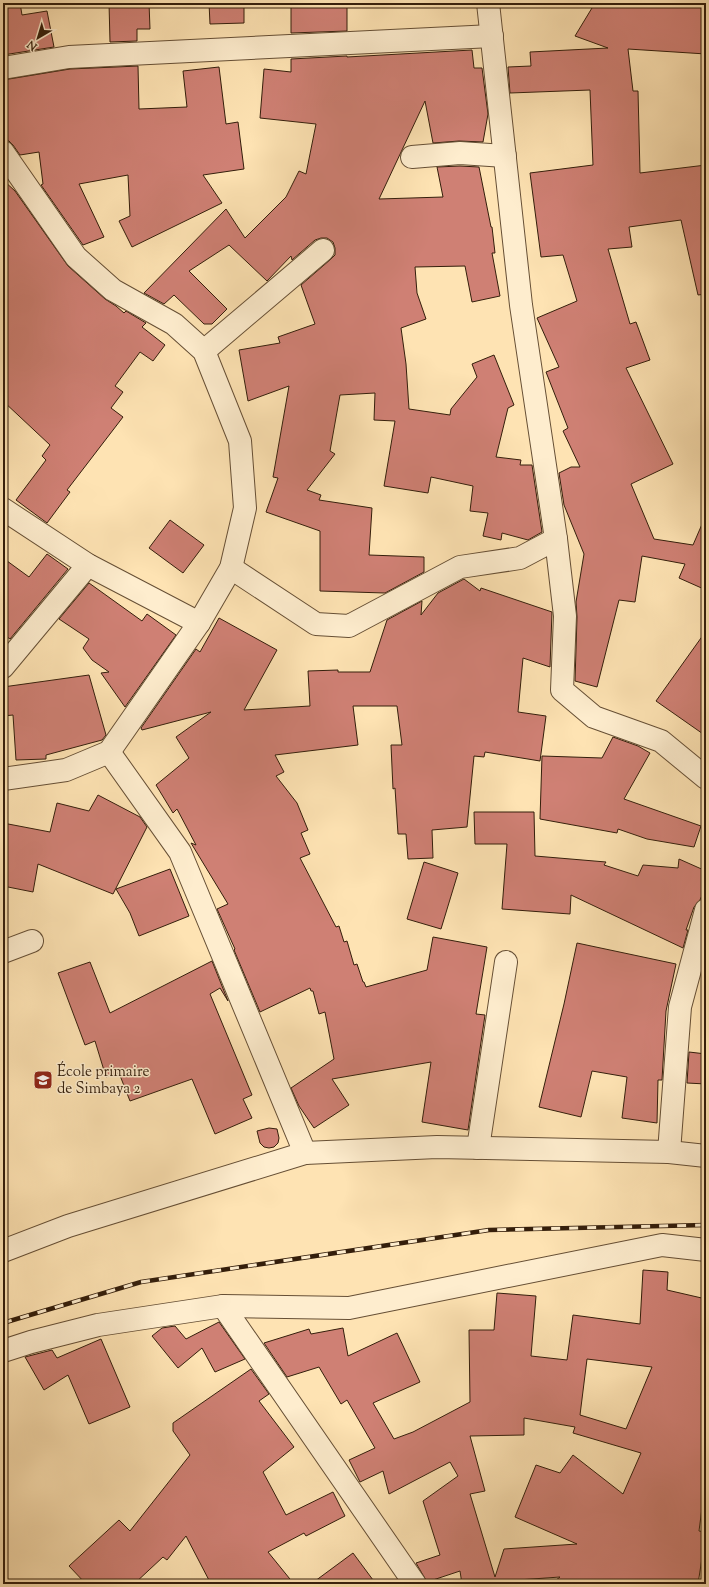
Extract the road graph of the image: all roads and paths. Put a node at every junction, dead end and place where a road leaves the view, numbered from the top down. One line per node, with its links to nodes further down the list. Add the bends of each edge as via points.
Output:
1 (488, 3): 2 (street)
2 (492, 36): 3 (street, via 69,57); 5 (street)
3 (3, 68)
4 (3, 152): 8 (street, via 76,257 113,290 174,324)
5 (505, 156): 6 (street, via 460,153); 10 (street, via 521,305)
6 (412, 157)
7 (323, 250): 8 (street)
8 (204, 351): 12 (street, via 240,441 245,508)
9 (3, 509): 11 (street)
10 (556, 539): 12 (street, via 520,558 460,567 349,626 316,624); 16 (street, via 565,616 562,690 594,717 661,741)
11 (88, 565): 13 (street); 14 (street)
12 (231, 568): 13 (street)
13 (199, 623): 15 (street)
14 (3, 667)
15 (109, 752): 17 (street, via 66,770); 24 (street, via 180,852)
16 (706, 778)
17 (3, 779)
18 (706, 910): 23 (street, via 680,1007)
19 (32, 941): 20 (street)
20 (3, 952)
21 (506, 962): 22 (street)
22 (478, 1148): 23 (street); 24 (street, via 437,1147)
23 (669, 1152): 25 (street)
24 (305, 1153): 27 (street, via 68,1226)
25 (706, 1156)
26 (706, 1250): 28 (street, via 662,1245 349,1308)
27 (3, 1251)
28 (223, 1306): 29 (street, via 98,1326); 30 (street)
29 (3, 1351)
30 (411, 1582)

